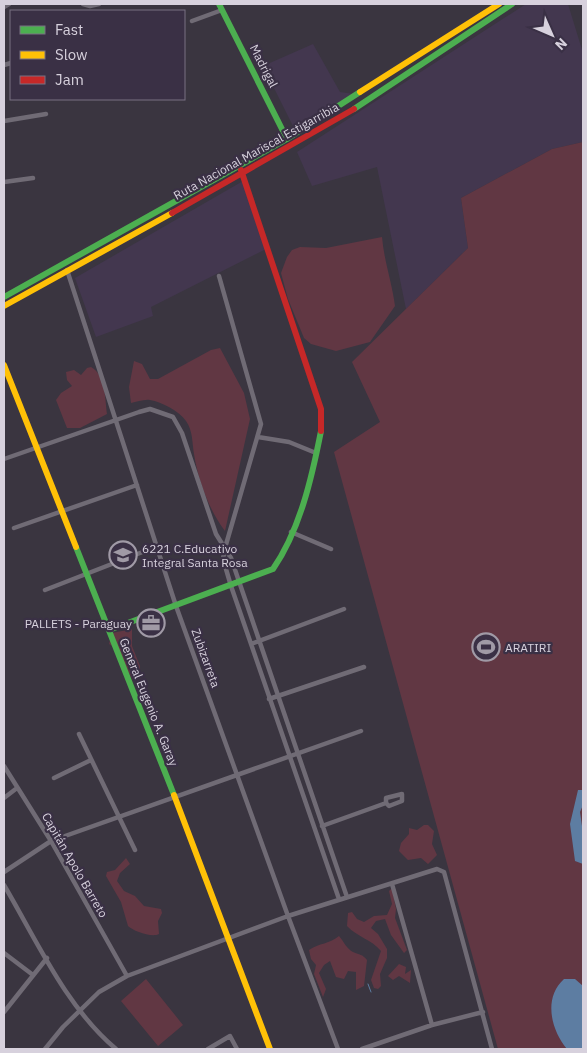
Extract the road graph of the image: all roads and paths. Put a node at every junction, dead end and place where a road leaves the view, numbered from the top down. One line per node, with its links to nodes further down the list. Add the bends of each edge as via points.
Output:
1 (9, 4): 6 (street)
2 (83, 4): 3 (street)
3 (99, 4)
4 (499, 4): 11 (main road, Ruta Nacional Mariscal Estigarribia)
5 (512, 4): 12 (main road, Ruta Nacional Mariscal Estigarribia, via 354,109)
6 (4, 7)
7 (221, 7): 8 (street); 11 (main road, Madrigal)
8 (192, 21)
9 (46, 114): 10 (street)
10 (4, 121)
11 (288, 139): 12 (main road, Ruta Nacional Mariscal Estigarribia)
12 (241, 169): 15 (main road, Ruta Nacional Mariscal Estigarribia); 17 (main road, Ruta Nacional Mariscal Estigarribia); 23 (main road, via 322,409)
13 (33, 178): 14 (street)
14 (4, 182)
15 (67, 270): 18 (main road, Ruta Nacional Mariscal Estigarribia); 20 (street, Zubizarreta)
16 (219, 276): 21 (street, via 260,415)
17 (4, 297)
18 (4, 306)
19 (4, 365): 22 (main road, General Eugenio A. Garay)
20 (115, 419): 22 (street); 25 (street, Zubizarreta); 30 (street, via 150,409 173,416 182,433 216,534)
21 (258, 437): 23 (street, via 289,442); 30 (street)
22 (36, 448): 24 (street); 26 (main road, General Eugenio A. Garay)
23 (316, 453): 28 (main road)
24 (4, 459)
25 (137, 485): 26 (street); 29 (street, Zubizarreta)
26 (60, 512): 27 (street); 32 (main road, General Eugenio A. Garay)
27 (14, 528)
28 (291, 532): 31 (street); 33 (main road, via 273,569)
29 (158, 546): 32 (street); 36 (street, Zubizarreta)
30 (225, 548): 33 (street); 34 (street, via 224,559)
31 (331, 549)
32 (84, 573): 35 (street); 38 (main road, General Eugenio A. Garay)
33 (239, 583): 34 (main road); 39 (street)
34 (231, 586): 36 (main road); 40 (street)
35 (45, 590)
36 (176, 606): 38 (main road); 50 (street, Zubizarreta)
37 (344, 609): 39 (street)
38 (109, 630): 53 (main road, General Eugenio A. Garay)
39 (259, 642): 40 (street); 42 (street)
40 (251, 644): 43 (street)
41 (364, 667): 42 (street)
42 (278, 696): 43 (street); 46 (street)
43 (269, 699): 47 (street)
44 (361, 731): 46 (street)
45 (79, 734): 48 (street)
46 (297, 753): 47 (street); 57 (street)
47 (289, 756): 50 (street); 64 (street)
48 (91, 760): 51 (street); 56 (street)
49 (4, 766): 52 (street, Capitán Apolo Barreto)
50 (238, 775): 53 (street); 65 (street, Zubizarreta)
51 (54, 778)
52 (17, 788): 54 (street); 58 (street, Capitán Apolo Barreto)
53 (174, 796): 56 (street); 66 (main road, General Eugenio A. Garay)
54 (4, 798)
55 (386, 803): 57 (street)
56 (118, 816): 58 (street); 59 (street)
57 (322, 826): 63 (street)
58 (51, 841): 60 (street); 70 (street, Capitán Apolo Barreto)
59 (135, 850)
60 (4, 872)
61 (4, 884): 68 (street)
62 (392, 884): 63 (street); 73 (street, via 437,869 444,872); 74 (street)
63 (346, 897): 64 (street)
64 (339, 899): 65 (street)
65 (288, 916): 66 (street); 80 (street, Zubizarreta)
66 (228, 938): 70 (street); 79 (main road, General Eugenio A. Garay)
67 (4, 953): 69 (street)
68 (47, 958): 69 (street); 71 (street)
69 (33, 975): 72 (street)
70 (127, 976): 71 (street, via 99,992)
71 (78, 1011): 75 (street); 76 (street)
72 (4, 1012)
73 (483, 1012): 74 (street); 82 (street)
74 (432, 1025): 81 (street)
75 (45, 1049)
76 (116, 1049)
77 (208, 1049): 78 (street, via 230,1036)
78 (237, 1049)
79 (270, 1049)
80 (338, 1049)
81 (362, 1049)
82 (492, 1049)

